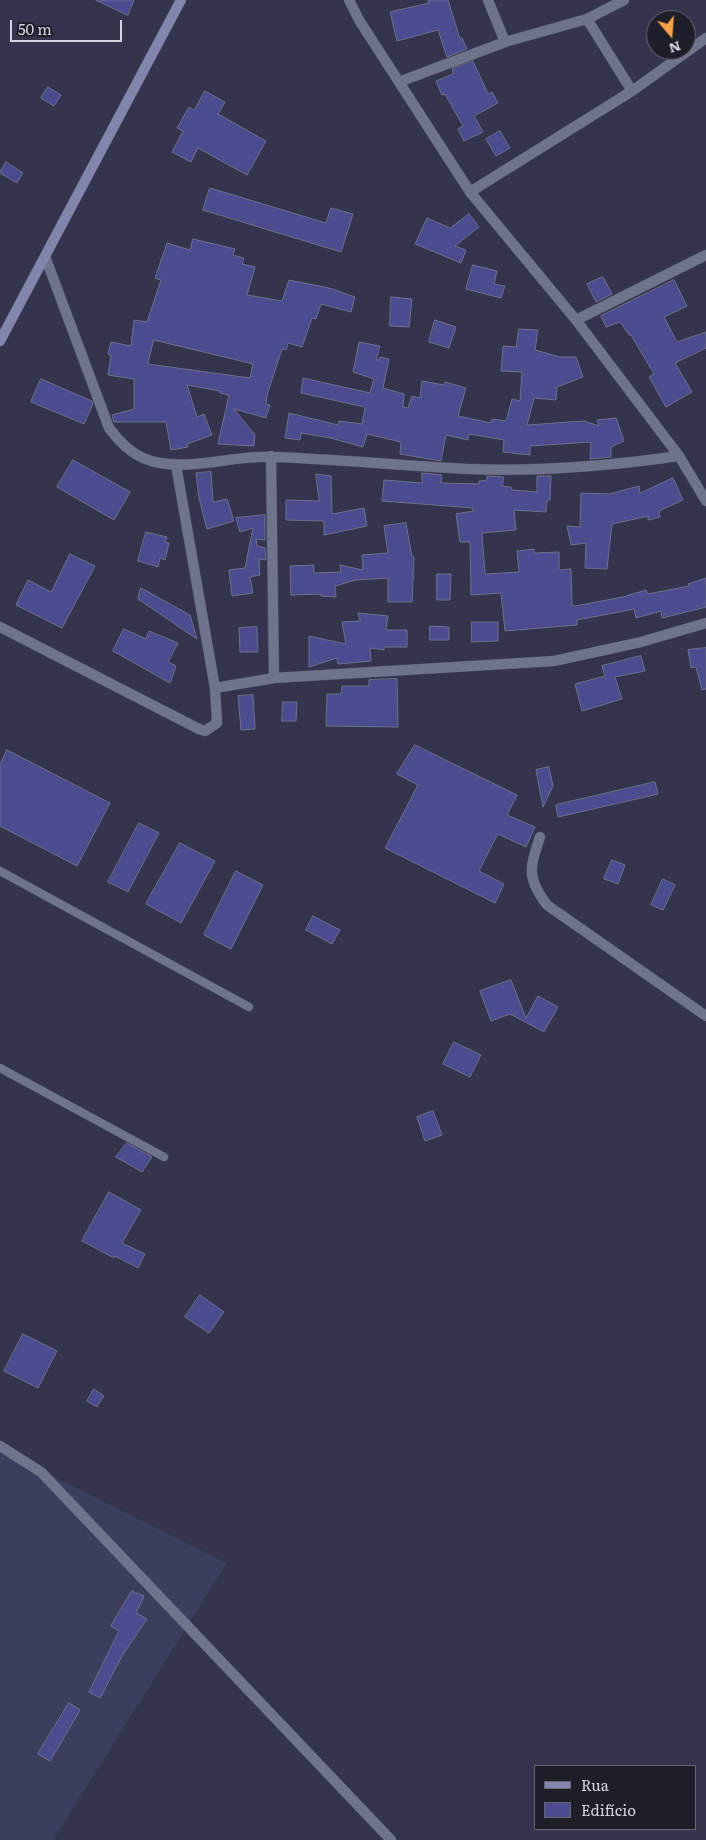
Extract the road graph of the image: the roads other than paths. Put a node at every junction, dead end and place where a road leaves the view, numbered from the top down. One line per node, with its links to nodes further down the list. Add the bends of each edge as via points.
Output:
1 (181, 0): 12 (main road)
2 (349, 0): 8 (street)
3 (488, 0): 7 (street)
4 (624, 0): 5 (street)
5 (587, 19): 7 (street); 9 (street)
6 (706, 38): 9 (street)
7 (505, 42): 8 (street)
8 (400, 82): 10 (street)
9 (632, 91): 10 (street)
10 (470, 192): 13 (street)
11 (706, 256): 13 (street)
12 (46, 259): 14 (main road); 17 (street, via 109,428 126,449 144,459)
13 (576, 320): 16 (street)
14 (0, 341)
15 (271, 456): 16 (street, via 468,470 613,465); 17 (street); 21 (street)
16 (679, 456): 18 (street)
17 (176, 465): 22 (street)
18 (706, 501)
19 (706, 622): 21 (street, via 641,642 554,661)
20 (0, 627): 22 (street, via 205,731 217,724)
21 (274, 678): 22 (street)
22 (215, 688)
23 (540, 837): 26 (street, via 531,864 534,887 547,905)
24 (0, 871): 25 (lane)
25 (249, 1006)
26 (706, 1016)
27 (0, 1068): 28 (lane)
28 (164, 1157)
29 (0, 1446): 30 (street, via 41,1472)
30 (391, 1840)

